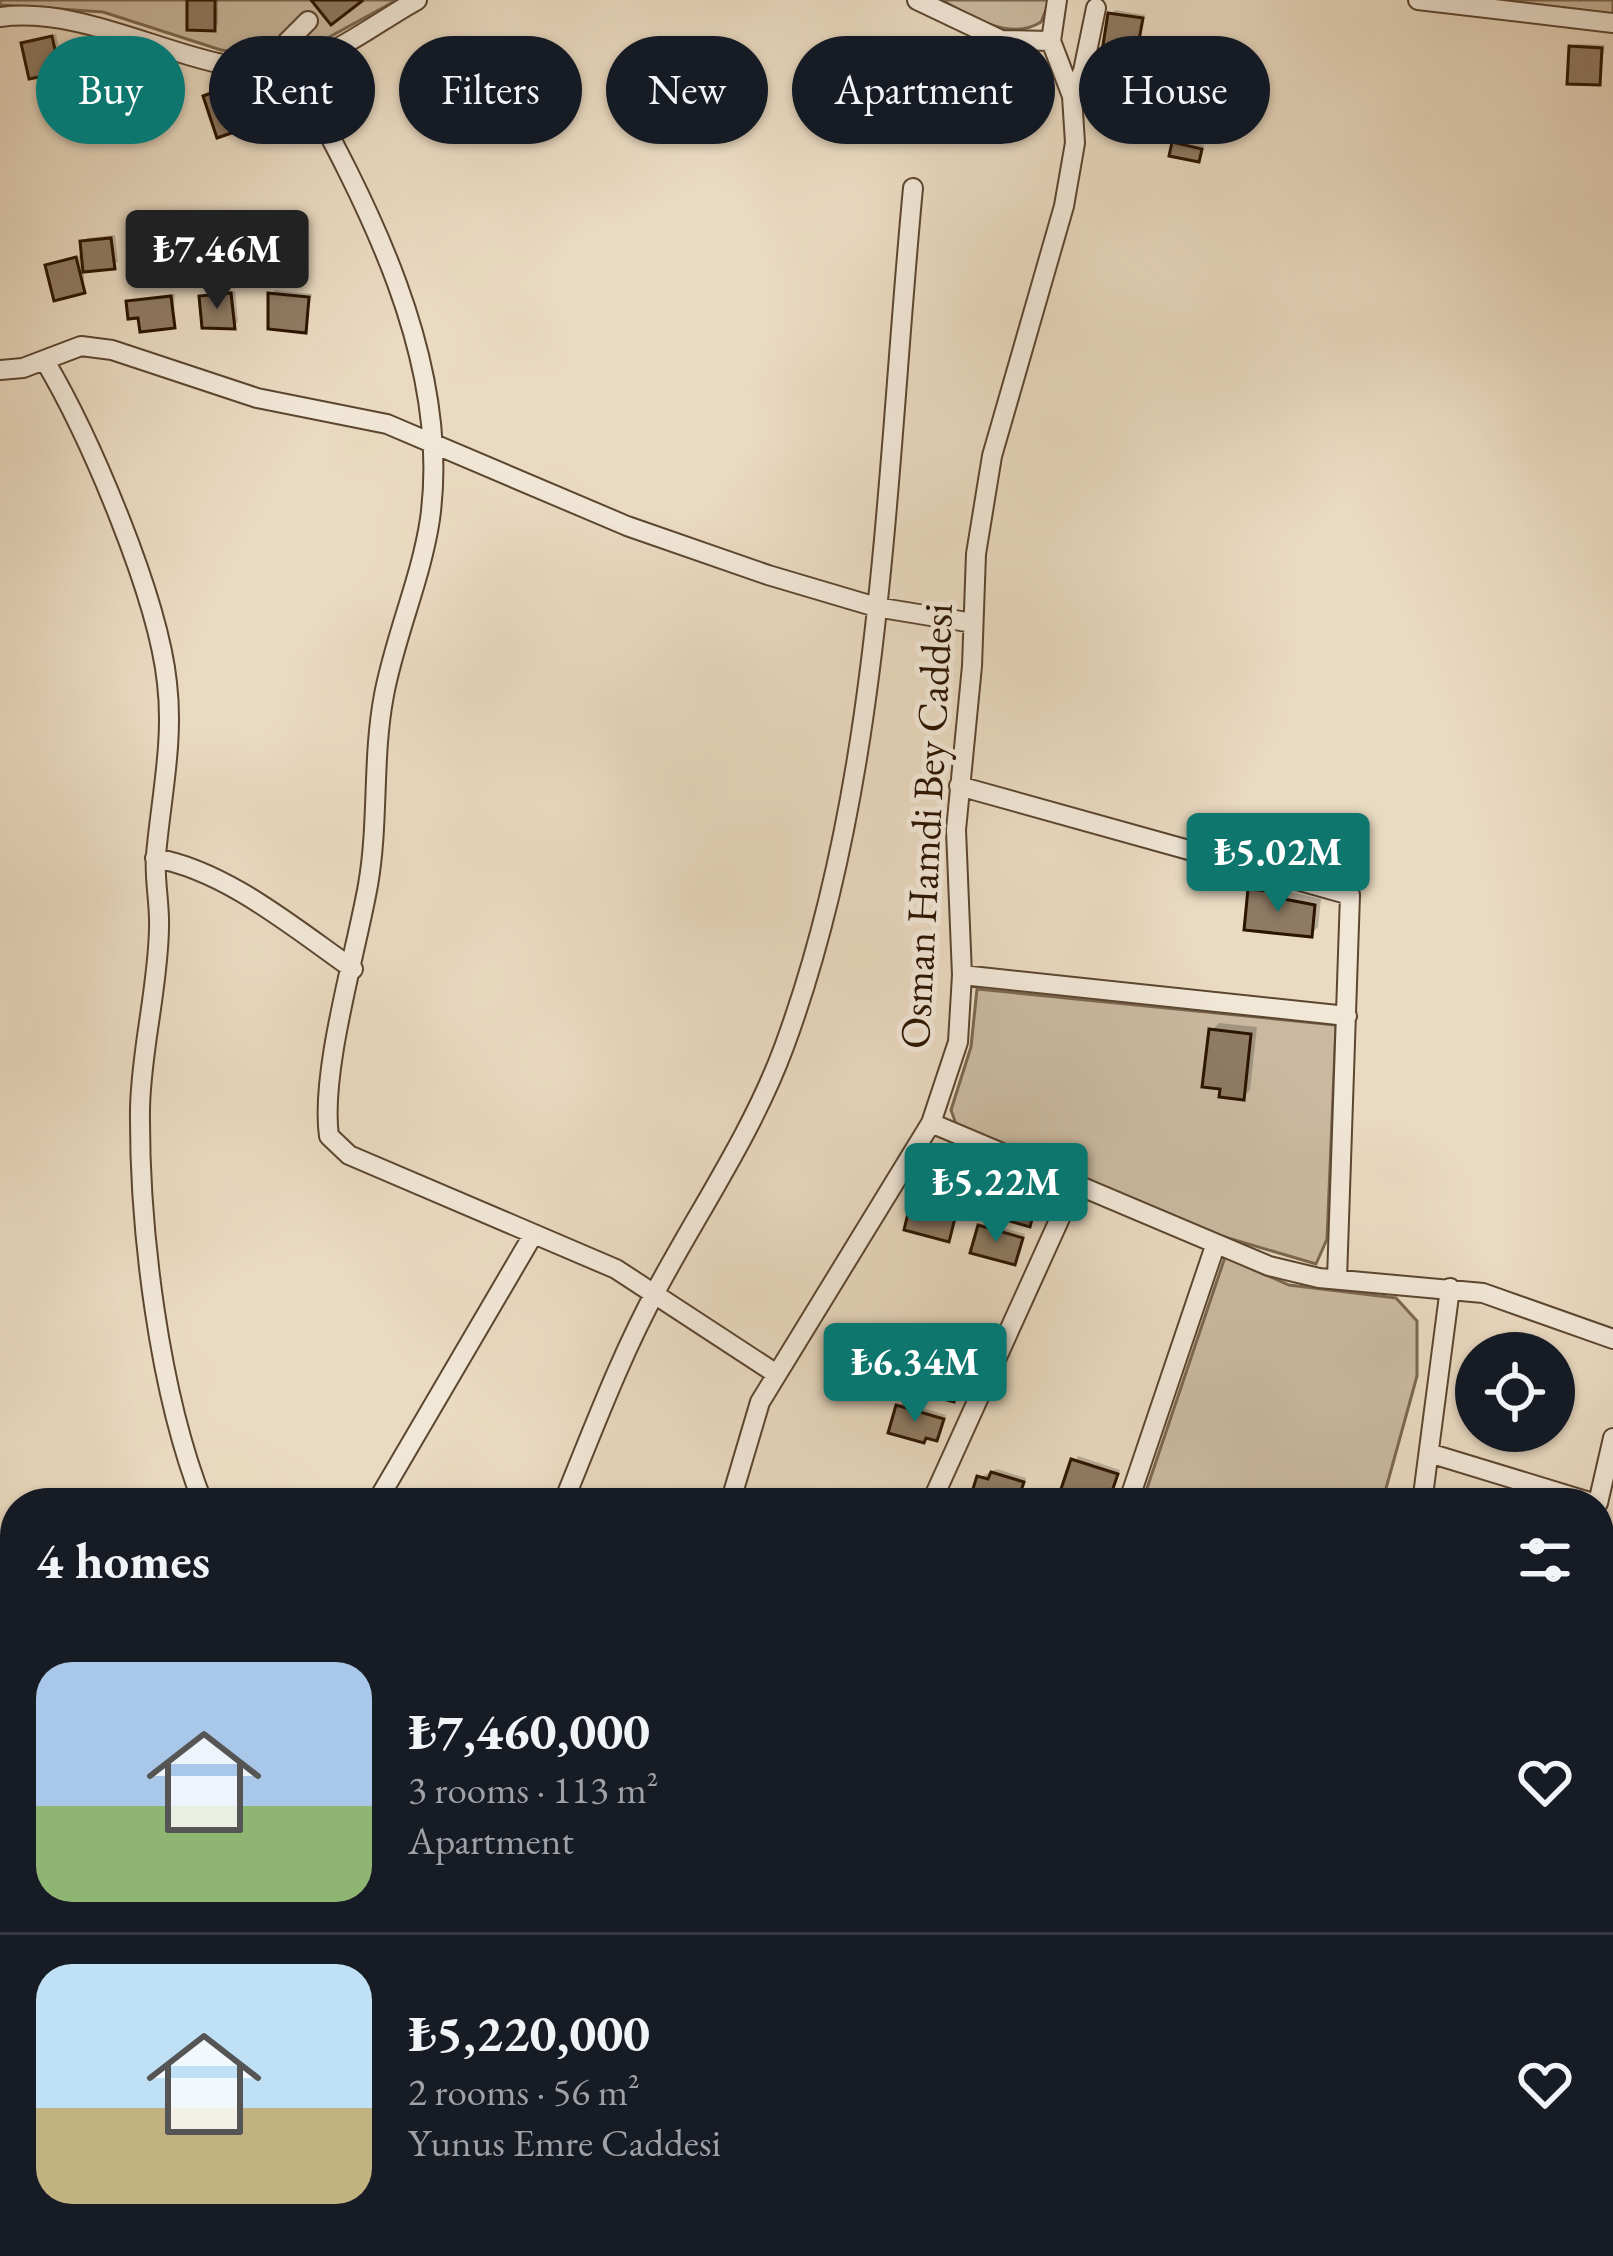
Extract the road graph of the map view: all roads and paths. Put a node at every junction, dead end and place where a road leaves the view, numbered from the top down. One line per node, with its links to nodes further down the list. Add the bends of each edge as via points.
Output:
1 (417, 0): 10 (street)
2 (917, 0): 11 (street)
3 (1057, 0): 12 (street)
4 (1418, 0): 8 (street)
5 (1096, 8): 15 (street)
6 (0, 17): 14 (street, via 67,17)
7 (308, 21): 9 (street)
8 (1613, 23)
9 (293, 36)
10 (347, 36)
11 (993, 36)
12 (1052, 36)
13 (1055, 51): 15 (street, Osman Hamdi Bey Caddesi)
14 (209, 58)
15 (1072, 96): 22 (street, Osman Hamdi Bey Caddesi, via 1070,181 988,476)
16 (336, 144): 20 (street, via 379,238 419,362)
17 (913, 188): 21 (street)
18 (45, 361): 19 (street); 20 (street, via 97,347); 24 (street, via 74,411 160,649 169,725)
19 (0, 370)
20 (435, 444): 21 (street, via 627,526); 25 (street, via 427,533 384,692 378,820)
21 (876, 608): 22 (street); 34 (street, via 838,840 798,1006 758,1104)
22 (974, 623): 23 (street, Osman Hamdi Bey Caddesi)
23 (959, 786): 26 (street, Osman Hamdi Bey Caddesi); 27 (street, via 1351,895)
24 (155, 858): 25 (street, via 222,884); 39 (street, via 159,929 140,1108 147,1224 177,1438)
25 (353, 969): 30 (street, via 328,1110 334,1145)
26 (962, 975): 27 (street); 28 (street, Osman Hamdi Bey Caddesi, via 958,1042)
27 (1347, 1016): 32 (street)
28 (931, 1123): 29 (street); 36 (street, Osman Hamdi Bey Caddesi)
29 (1076, 1185): 31 (street); 43 (street)
30 (533, 1235): 34 (street); 40 (street)
31 (1215, 1246): 32 (street); 44 (street)
32 (1337, 1279): 33 (street)
33 (1450, 1288): 35 (street, via 1521,1303); 38 (street)
34 (656, 1291): 36 (street); 41 (street)
35 (1613, 1339)
36 (775, 1373): 42 (street, Osman Hamdi Bey Caddesi, via 747,1433)
37 (1613, 1438): 47 (street)
38 (1429, 1453): 45 (street); 46 (street)
39 (197, 1488)
40 (385, 1488)
41 (570, 1488)
42 (734, 1488)
43 (938, 1488)
44 (1133, 1488)
45 (1425, 1488)
46 (1544, 1488)
47 (1601, 1488)

